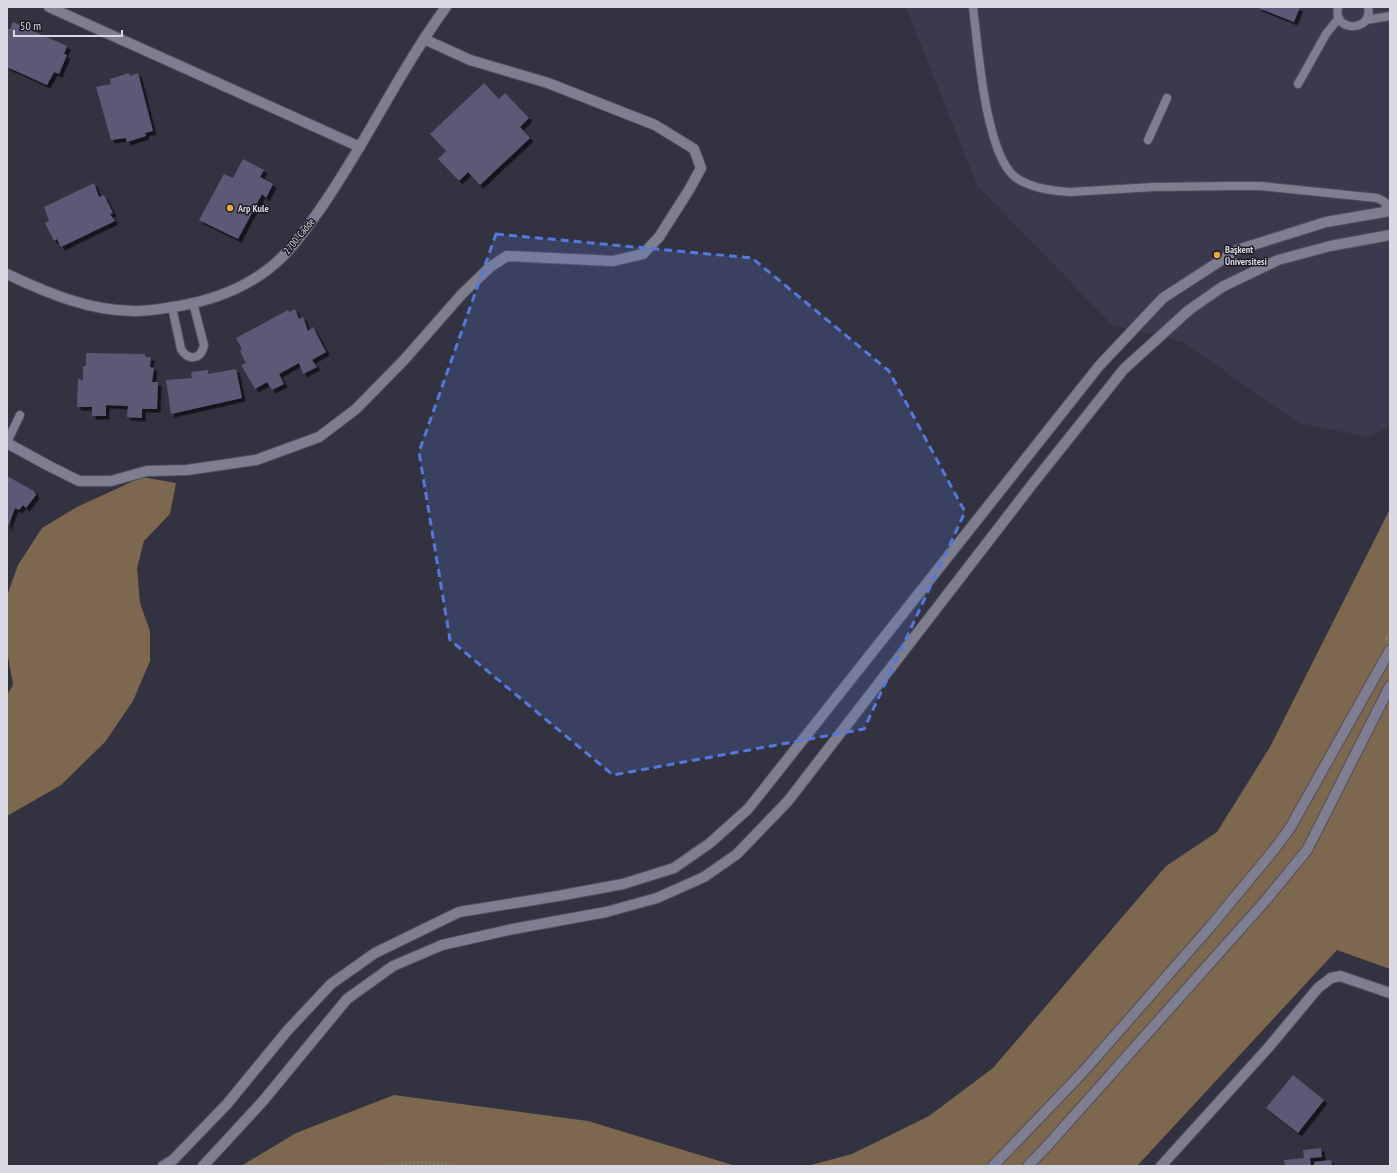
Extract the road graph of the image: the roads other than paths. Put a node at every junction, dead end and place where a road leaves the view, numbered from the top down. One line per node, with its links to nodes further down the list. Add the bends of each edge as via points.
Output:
1 (49, 7): 13 (street)
2 (446, 7): 9 (street, 2700. Cadde)
3 (973, 7): 14 (lane, via 991,128 999,153 1016,178 1049,190 1070,192 1197,186 1261,186 1377,198 1384,202)
4 (1338, 7): 7 (lane)
5 (1368, 7): 8 (lane)
6 (1390, 16): 8 (lane)
7 (1339, 18): 8 (lane, via 1343,23 1353,27); 10 (lane, via 1326,34)
8 (1366, 20)
9 (424, 39): 13 (street, 2700. Cadde); 20 (street, via 470,60 548,84 655,125 694,149 701,168 659,237 643,254 613,261 507,256 490,267 462,294 404,360 356,409 319,436 256,460 187,470 147,471 110,481 79,481)
10 (1298, 84)
11 (1167, 98): 12 (lane)
12 (1148, 140)
13 (360, 147): 17 (street, 2700. Cadde, via 337,184 287,252 263,273 241,286)
14 (1388, 211): 24 (street, via 1326,222 1237,250 1163,298 1099,366 748,809 710,843 674,868 623,884 459,912 375,953 331,984 287,1031 227,1104 173,1160)
15 (1390, 235): 25 (street, via 1330,246 1278,260 1222,287 1190,310 1124,369 788,801 737,854 704,877 657,898 606,912 442,945 394,966 348,999 263,1101)
16 (7, 274): 18 (street, 2700. Cadde, via 78,302 105,308 136,311)
17 (193, 303): 18 (street, 2700. Cadde); 18 (lane, via 204,345 203,351 194,357 188,357 180,349)
18 (172, 307)
19 (20, 415): 20 (lane)
20 (7, 442)
21 (1386, 648): 26 (street, via 1290,828 1273,851 1083,1072)
22 (1390, 686): 27 (street, via 1307,850 1261,906)
23 (1390, 993): 28 (street, via 1340,976 1331,978 1318,988 1268,1048)
24 (162, 1166)
25 (203, 1166)
26 (993, 1166)
27 (1028, 1166)
28 (1161, 1166)

